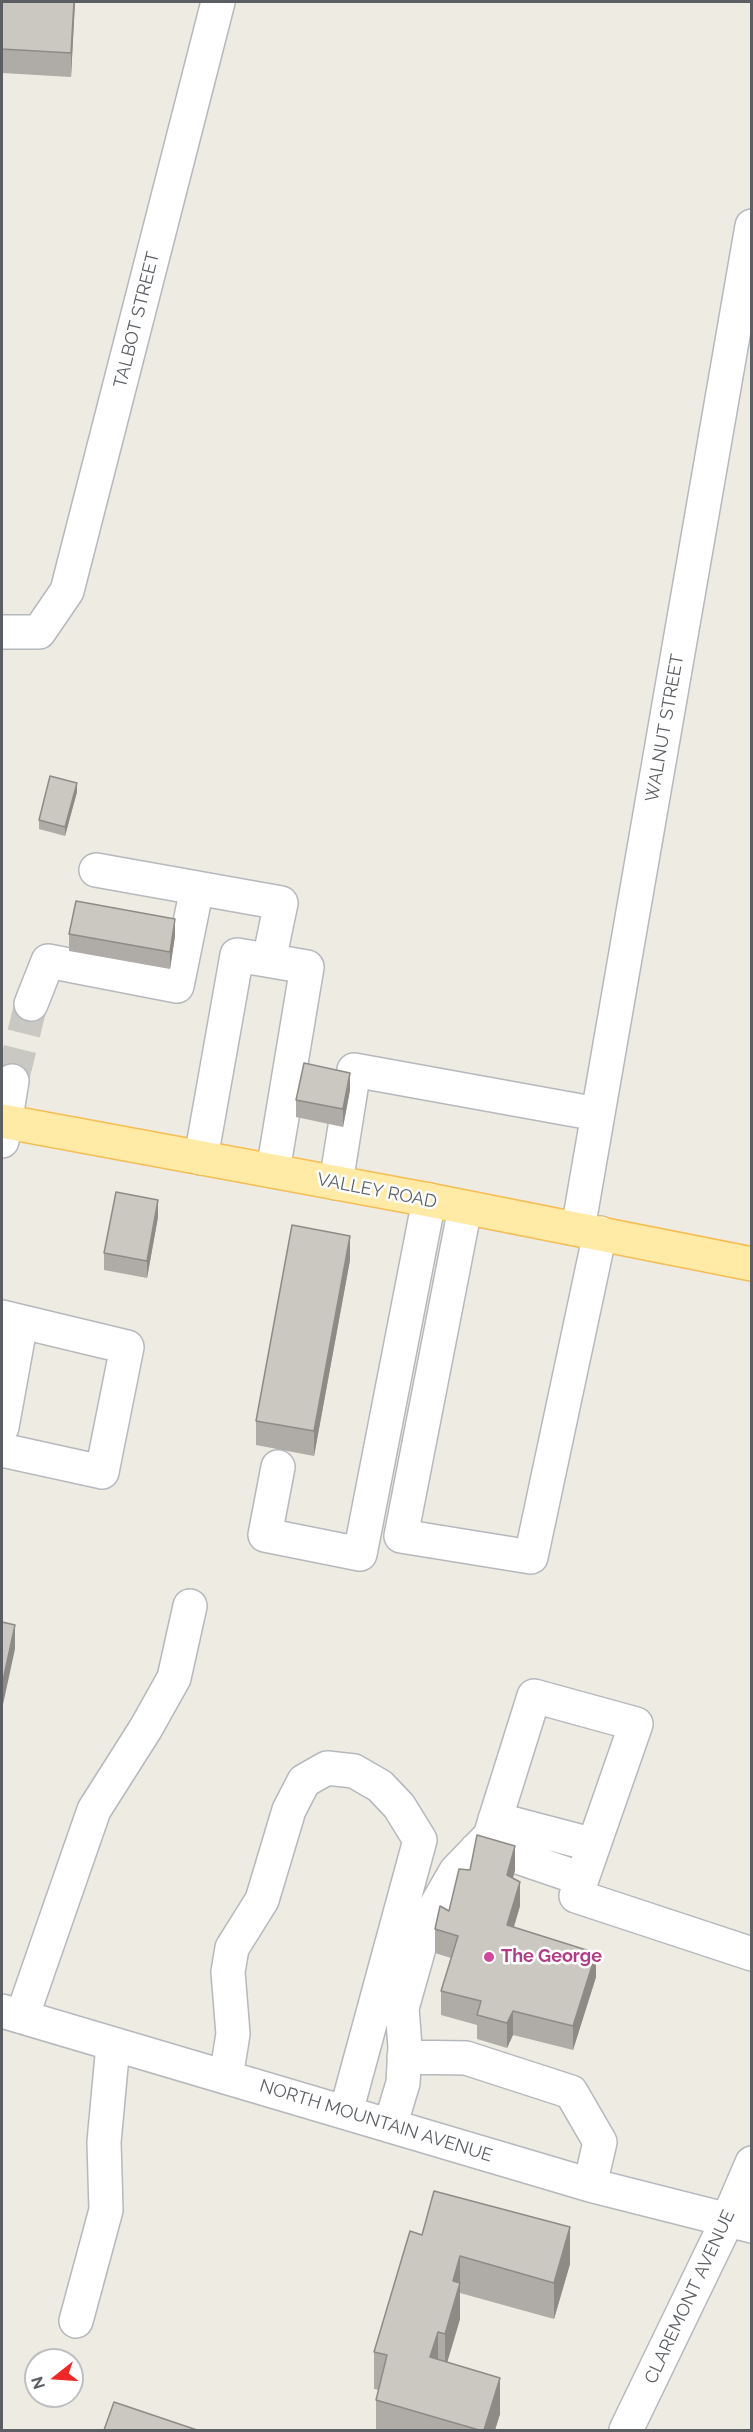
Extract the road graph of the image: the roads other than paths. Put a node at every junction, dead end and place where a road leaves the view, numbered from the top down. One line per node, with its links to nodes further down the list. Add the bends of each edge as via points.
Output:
1 (219, 2): 3 (street, TALBOT STREET, via 67,591 39,632)
2 (752, 226): 9 (street, WALNUT STREET)
3 (2, 632)
4 (96, 870): 5 (street)
5 (197, 888): 6 (street, via 281,903); 7 (street, via 177,986 48,961)
6 (269, 960): 11 (street, via 237,956); 12 (street, via 307,967)
7 (31, 1005)
8 (12, 1081): 10 (street)
9 (597, 1114): 13 (street, via 354,1070); 16 (street, WALNUT STREET)
10 (2, 1128): 11 (main road, VALLEY ROAD)
11 (201, 1158): 12 (main road, VALLEY ROAD)
12 (273, 1171): 13 (main road, VALLEY ROAD)
13 (336, 1183): 14 (main road, VALLEY ROAD)
14 (429, 1200): 15 (main road, VALLEY ROAD); 21 (street, via 360,1554 265,1535)
15 (465, 1208): 16 (main road, VALLEY ROAD); 16 (street, WALNUT STREET, via 401,1536 531,1557)
16 (589, 1231): 17 (main road, VALLEY ROAD)
17 (752, 1264)
18 (11, 1319): 19 (street); 20 (street, via 127,1347 102,1472)
19 (2, 1427)
20 (2, 1450)
21 (278, 1467)
22 (190, 1606): 28 (street, via 174,1678 94,1810)
23 (495, 1819): 24 (street); 24 (street, via 534,1696 636,1724); 25 (street, via 490,1836)
24 (594, 1845): 26 (street)
25 (476, 1850): 26 (street, via 500,1851); 30 (street, via 456,1871 426,1923 402,2008)
26 (582, 1880): 27 (street, via 576,1896)
27 (752, 1954)
28 (12, 2014): 29 (street, NORTH MOUNTAIN AVENUE)
29 (113, 2045): 31 (street, NORTH MOUNTAIN AVENUE); 37 (street, via 104,2142 106,2210)
30 (404, 2057): 33 (street, via 403,2083); 35 (street, via 466,2058 571,2092 600,2142)
31 (226, 2077): 32 (street, NORTH MOUNTAIN AVENUE); 32 (street, via 233,2034 228,1972 232,1948 262,1900 289,1810 304,1781 327,1768 354,1771 380,1786 399,1806 420,1840)
32 (346, 2112): 33 (street, NORTH MOUNTAIN AVENUE)
33 (390, 2126): 35 (street, NORTH MOUNTAIN AVENUE)
34 (752, 2163): 36 (street, CLAREMONT AVENUE)
35 (590, 2185): 36 (street, NORTH MOUNTAIN AVENUE)
36 (739, 2223): 38 (street, CLAREMONT AVENUE)
37 (76, 2321)
38 (626, 2430)

